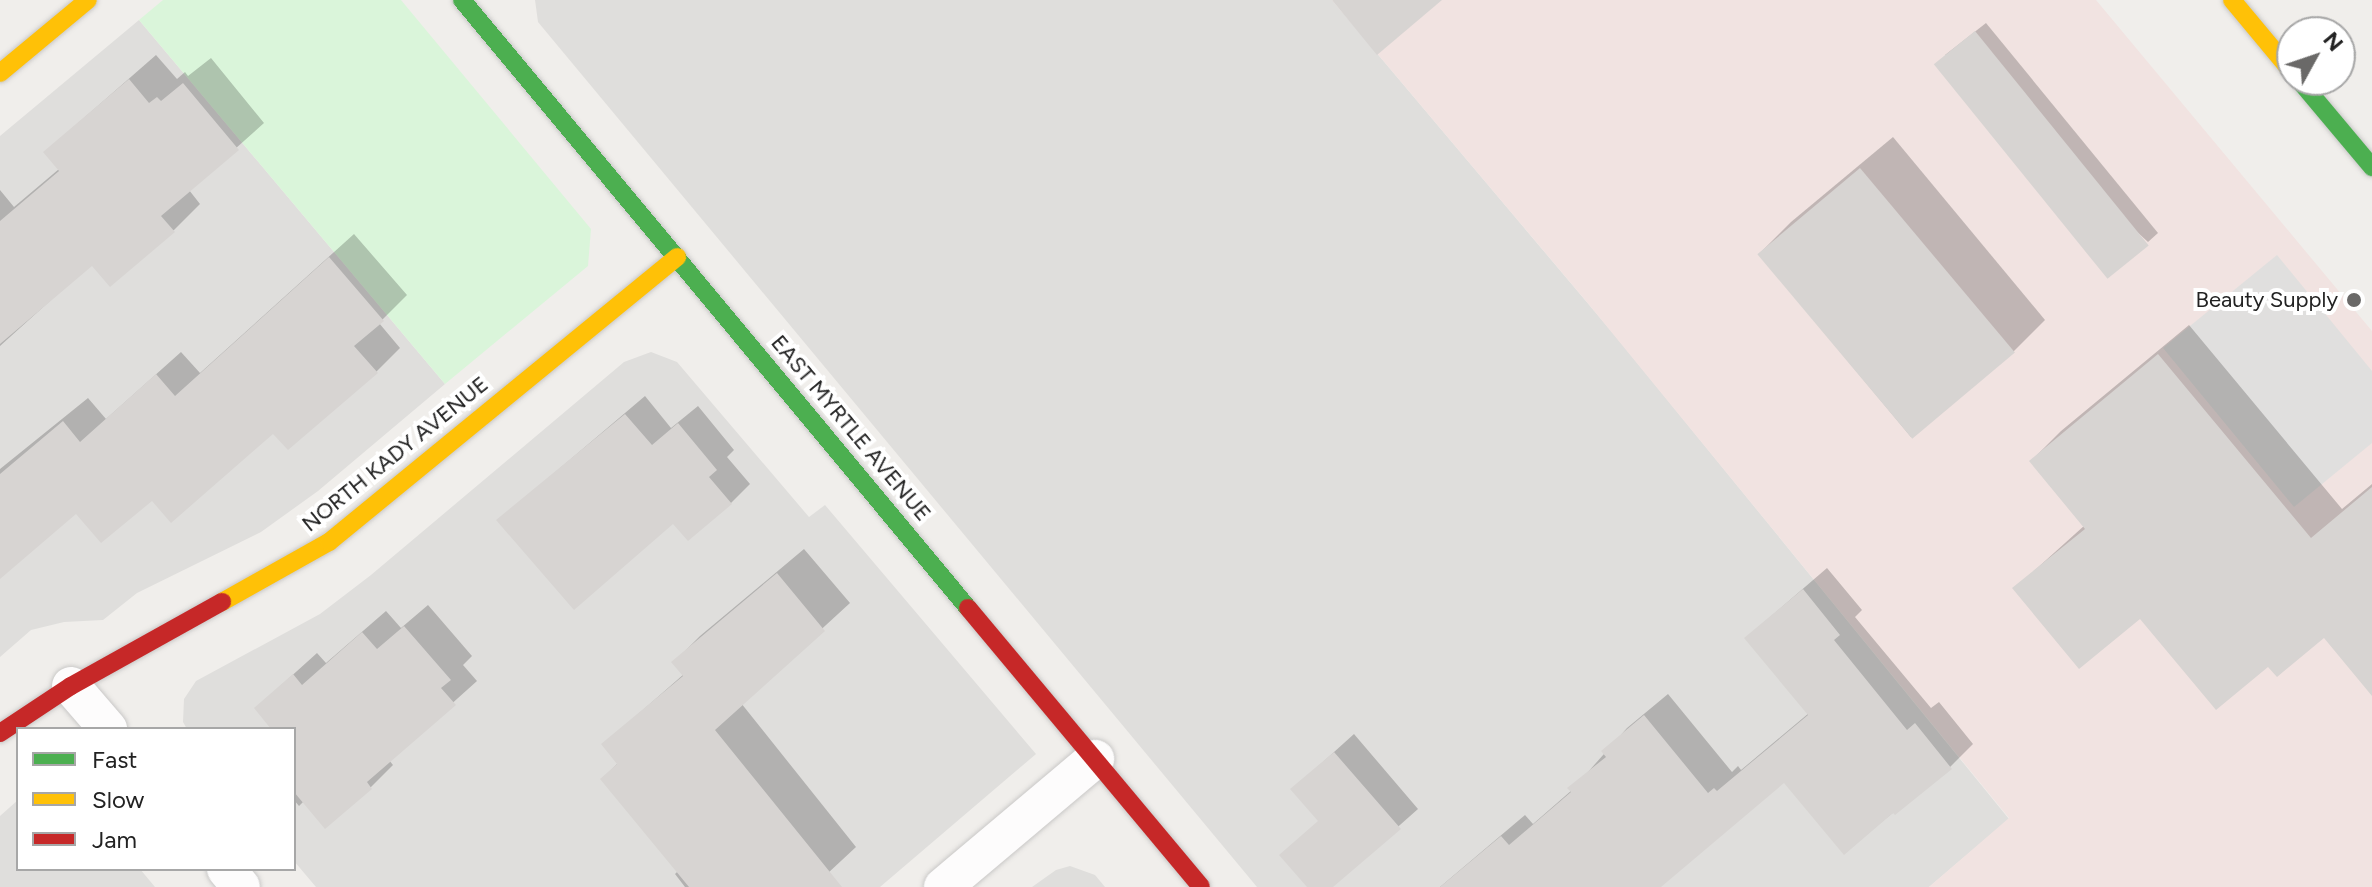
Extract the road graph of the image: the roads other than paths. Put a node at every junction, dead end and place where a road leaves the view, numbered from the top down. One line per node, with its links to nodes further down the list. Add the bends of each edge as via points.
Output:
1 (88, 0): 5 (street)
2 (462, 0): 8 (street, EAST MYRTLE AVENUE)
3 (2232, 0): 4 (street)
4 (2276, 53)
5 (0, 73)
6 (2312, 96): 7 (street)
7 (2372, 167)
8 (677, 257): 9 (street, NORTH KADY AVENUE, via 329,542); 12 (street, EAST MYRTLE AVENUE)
9 (71, 686): 10 (street); 11 (street, NORTH KADY AVENUE)
10 (106, 727)
11 (0, 733)
12 (1095, 759): 15 (street); 16 (street, EAST MYRTLE AVENUE)
13 (228, 871): 14 (street)
14 (241, 887)
15 (943, 887)
16 (1201, 887)

